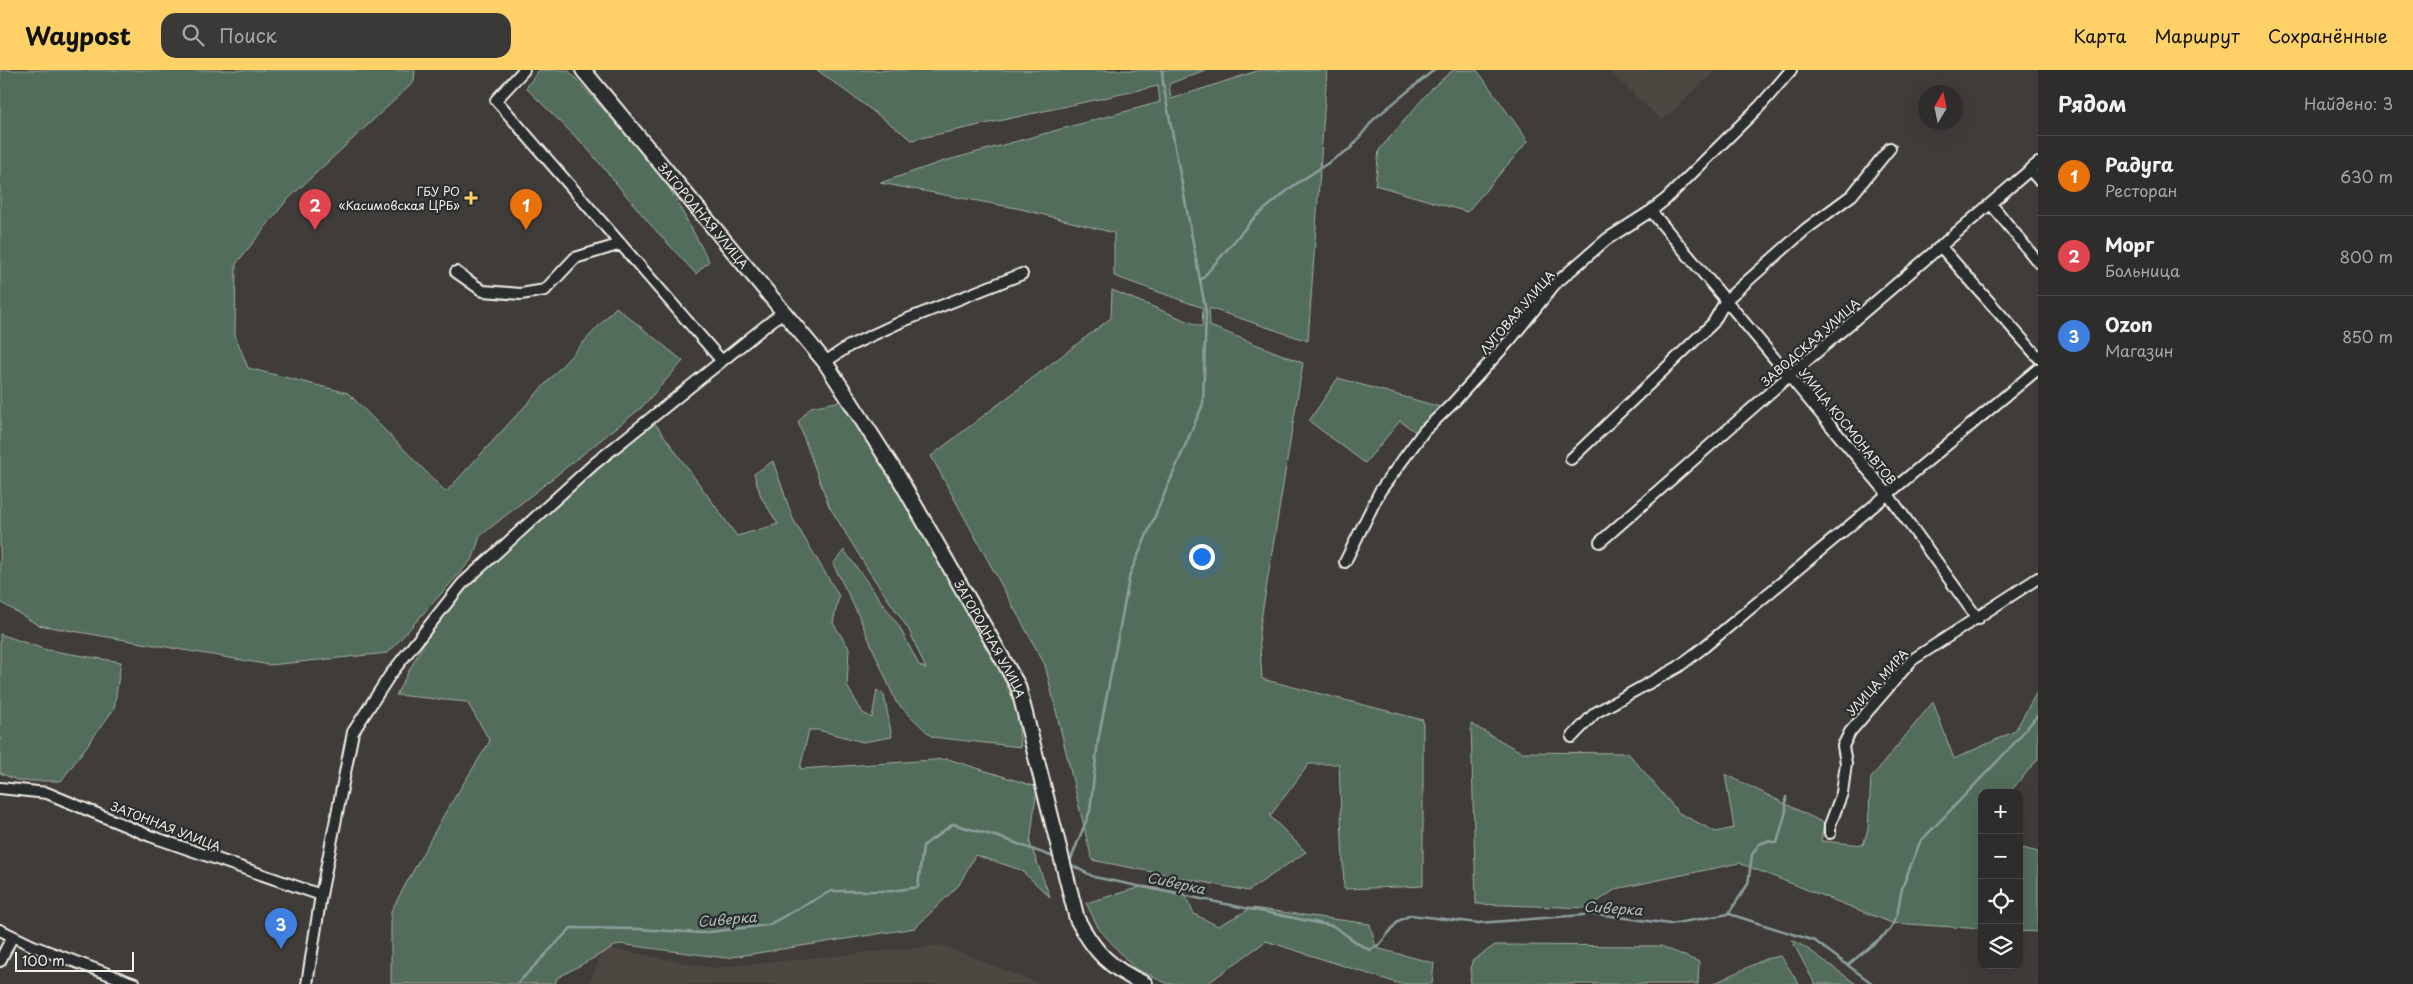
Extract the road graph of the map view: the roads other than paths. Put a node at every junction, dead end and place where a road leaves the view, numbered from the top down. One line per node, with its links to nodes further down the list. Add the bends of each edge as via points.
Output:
1 (524, 70): 9 (street, via 496,100)
2 (582, 70): 15 (main road, ЗАГОРОДНАЯ УЛИЦА)
3 (1791, 70): 8 (street, ЛУГОВАЯ УЛИЦА, via 1707,160)
4 (1890, 148): 14 (street, via 1852,195 1806,229)
5 (2034, 167): 6 (street); 7 (street, ЗАВОДСКАЯ УЛИЦА)
6 (2038, 179)
7 (1990, 204): 10 (street, ЗАВОДСКАЯ УЛИЦА); 11 (street)
8 (1651, 211): 14 (street, УЛИЦА КОСМОНАВТОВ); 24 (street, ЛУГОВАЯ УЛИЦА, via 1607,239 1554,284 1511,339 1424,431 1380,491)
9 (621, 244): 12 (street, via 575,258 545,290 521,294 483,292); 17 (street)
10 (1941, 246): 16 (street); 20 (street, ЗАВОДСКАЯ УЛИЦА)
11 (2038, 262)
12 (456, 272)
13 (1022, 274): 18 (street, via 903,321 849,346)
14 (1726, 300): 20 (street, УЛИЦА КОСМОНАВТОВ); 21 (street, via 1713,323)
15 (784, 311): 17 (street); 18 (main road, ЗАГОРОДНАЯ УЛИЦА)
16 (2038, 357)
17 (721, 360): 30 (street, via 594,464 462,584 390,675 353,732)
18 (824, 362): 36 (main road, ЗАГОРОДНАЯ УЛИЦА, via 898,476 1018,686 1077,919 1090,944 1108,962)
19 (2038, 369): 22 (street)
20 (1790, 375): 22 (street, УЛИЦА КОСМОНАВТОВ); 23 (street, ЗАВОДСКАЯ УЛИЦА)
21 (1570, 459)
22 (1887, 493): 26 (street, УЛИЦА КОСМОНАВТОВ); 27 (street, via 1685,662 1595,712)
23 (1600, 542)
24 (1345, 562)
25 (2038, 578): 26 (street, УЛИЦА МИРА)
26 (1978, 619): 29 (street, УЛИЦА МИРА, via 1912,660 1850,732 1843,746 1846,763 1842,793)
27 (1572, 737)
28 (0, 788): 30 (street, ЗАТОННАЯ УЛИЦА, via 47,793 150,836)
29 (1830, 833)
30 (321, 895): 35 (street)
31 (0, 930): 32 (street)
32 (12, 937): 33 (street); 34 (street)
33 (0, 961)
34 (135, 984)
35 (307, 984)
36 (1145, 984)

